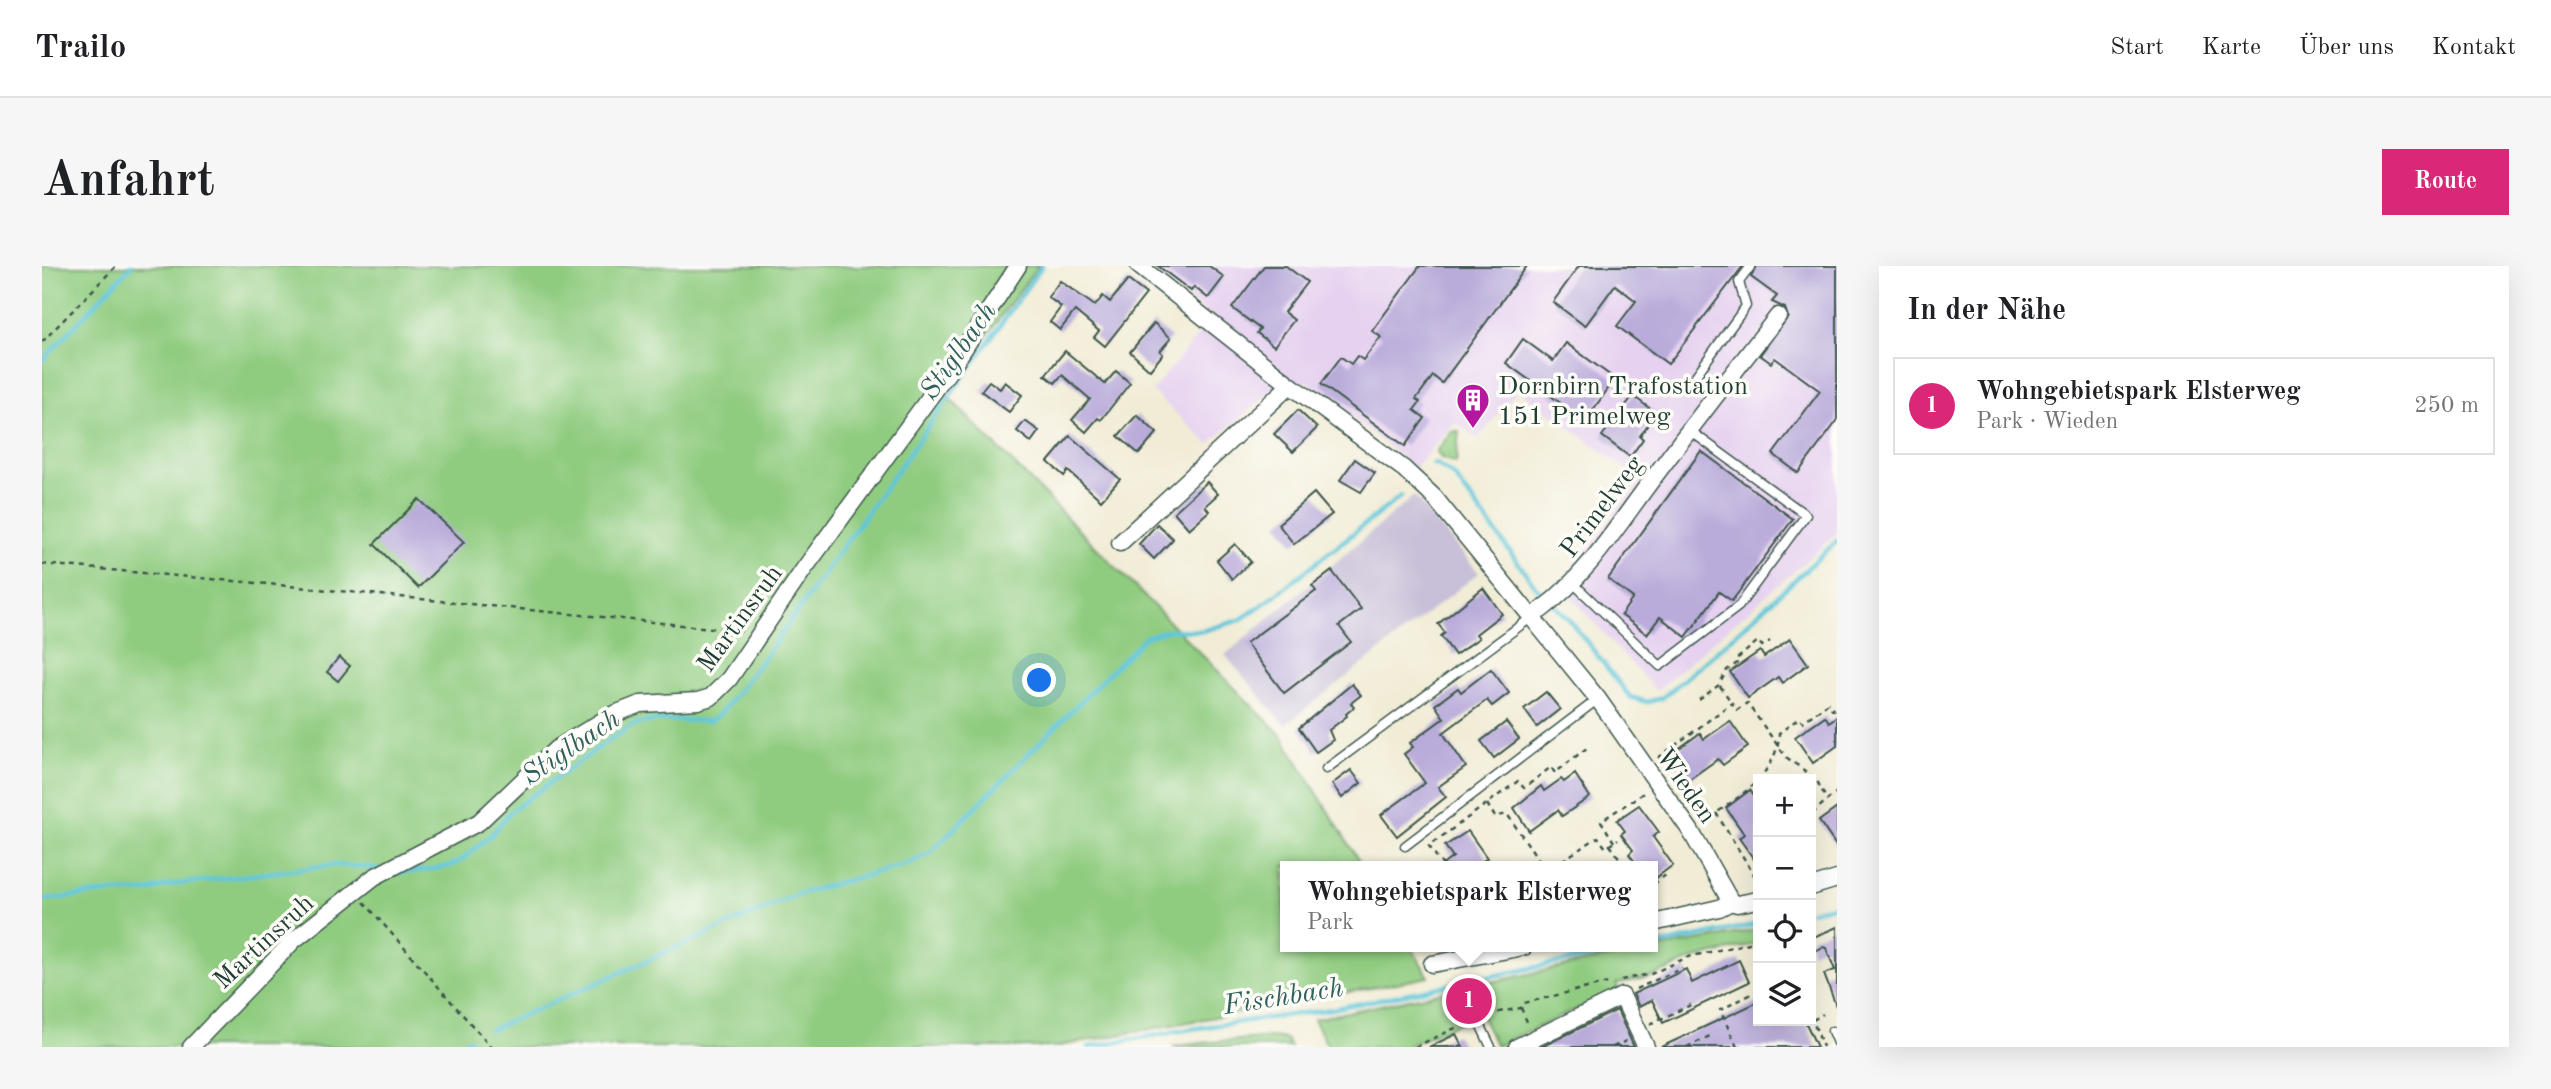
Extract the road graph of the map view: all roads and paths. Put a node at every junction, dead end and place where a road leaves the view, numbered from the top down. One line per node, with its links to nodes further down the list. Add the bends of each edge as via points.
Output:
1 (116, 266): 6 (path)
2 (1018, 266): 14 (street, Martinsruh, via 954,364)
3 (1139, 266): 7 (street)
4 (1751, 266): 8 (lane, via 1739,282 1746,306)
5 (1778, 316): 9 (street, Primelweg)
6 (42, 342)
7 (1290, 385): 10 (street); 13 (street, via 1415,478)
8 (1689, 385)
9 (1689, 430): 12 (street, Primelweg); 12 (lane, via 1806,515 1739,606 1660,666)
10 (1120, 543)
11 (42, 564): 14 (path)
12 (1567, 588): 13 (street, Primelweg)
13 (1536, 614): 17 (street); 24 (lane, Primelweg)
14 (760, 634): 45 (street, Martinsruh, via 711,697 640,704 612,715 556,749 479,822 395,865)
15 (1770, 641): 16 (path, via 1762,646 1758,641 1738,658)
16 (1719, 685): 18 (path); 19 (path)
17 (1598, 699): 23 (street, Wieden); 35 (lane)
18 (1699, 700)
19 (1732, 703): 21 (path, via 1737,710 1747,703); 23 (path)
20 (1837, 708): 21 (path, via 1833,710 1828,703 1803,722 1799,718 1779,733)
21 (1779, 746): 27 (path, via 1786,757 1816,779); 30 (path, via 1752,786)
22 (1588, 747): 28 (path, via 1555,773 1551,767 1524,788 1518,781)
23 (1646, 767): 25 (street, Wieden)
24 (1326, 769)
25 (1657, 784): 31 (street, Wieden); 33 (path, via 1601,821)
26 (1837, 792): 27 (path)
27 (1827, 800): 29 (path)
28 (1487, 804): 36 (path, via 1429,846); 37 (path, via 1495,817 1507,814)
29 (1816, 810)
30 (1716, 813): 31 (path); 40 (path)
31 (1690, 830): 47 (street, Wieden)
32 (1618, 839): 33 (path)
33 (1614, 842): 34 (path)
34 (1610, 845): 38 (path, via 1606,848 1598,837); 39 (path)
35 (1405, 846)
36 (1440, 861)
37 (1540, 861)
38 (1562, 861)
39 (1621, 861)
40 (1753, 873)
41 (1666, 875): 43 (path)
42 (1837, 879): 44 (street)
43 (1658, 881)
44 (1816, 885)
45 (356, 891): 66 (street, Martinsruh, via 295,940); 67 (path)
46 (1753, 901): 47 (street)
47 (1731, 902): 48 (street)
48 (1658, 922)
49 (1753, 942): 53 (path, via 1688,957)
50 (1497, 952): 51 (street)
51 (1432, 964)
52 (1682, 968): 53 (path)
53 (1620, 988): 56 (path); 61 (street); 64 (street)
54 (1753, 994): 73 (path, via 1720,1010)
55 (1695, 1003): 61 (path)
56 (1521, 1007): 59 (path); 64 (path)
57 (1823, 1014): 58 (path)
58 (1816, 1017)
59 (1477, 1018): 68 (path); 69 (lane)
60 (1815, 1026): 74 (path)
61 (1638, 1030): 71 (street)
62 (1832, 1031): 65 (lane)
63 (1714, 1034): 72 (path)
64 (1535, 1038): 70 (street)
65 (1837, 1043)
66 (191, 1047)
67 (491, 1047)
68 (1415, 1047)
69 (1491, 1047)
70 (1517, 1047)
71 (1646, 1047)
72 (1687, 1047)
73 (1737, 1047)
74 (1824, 1047)

